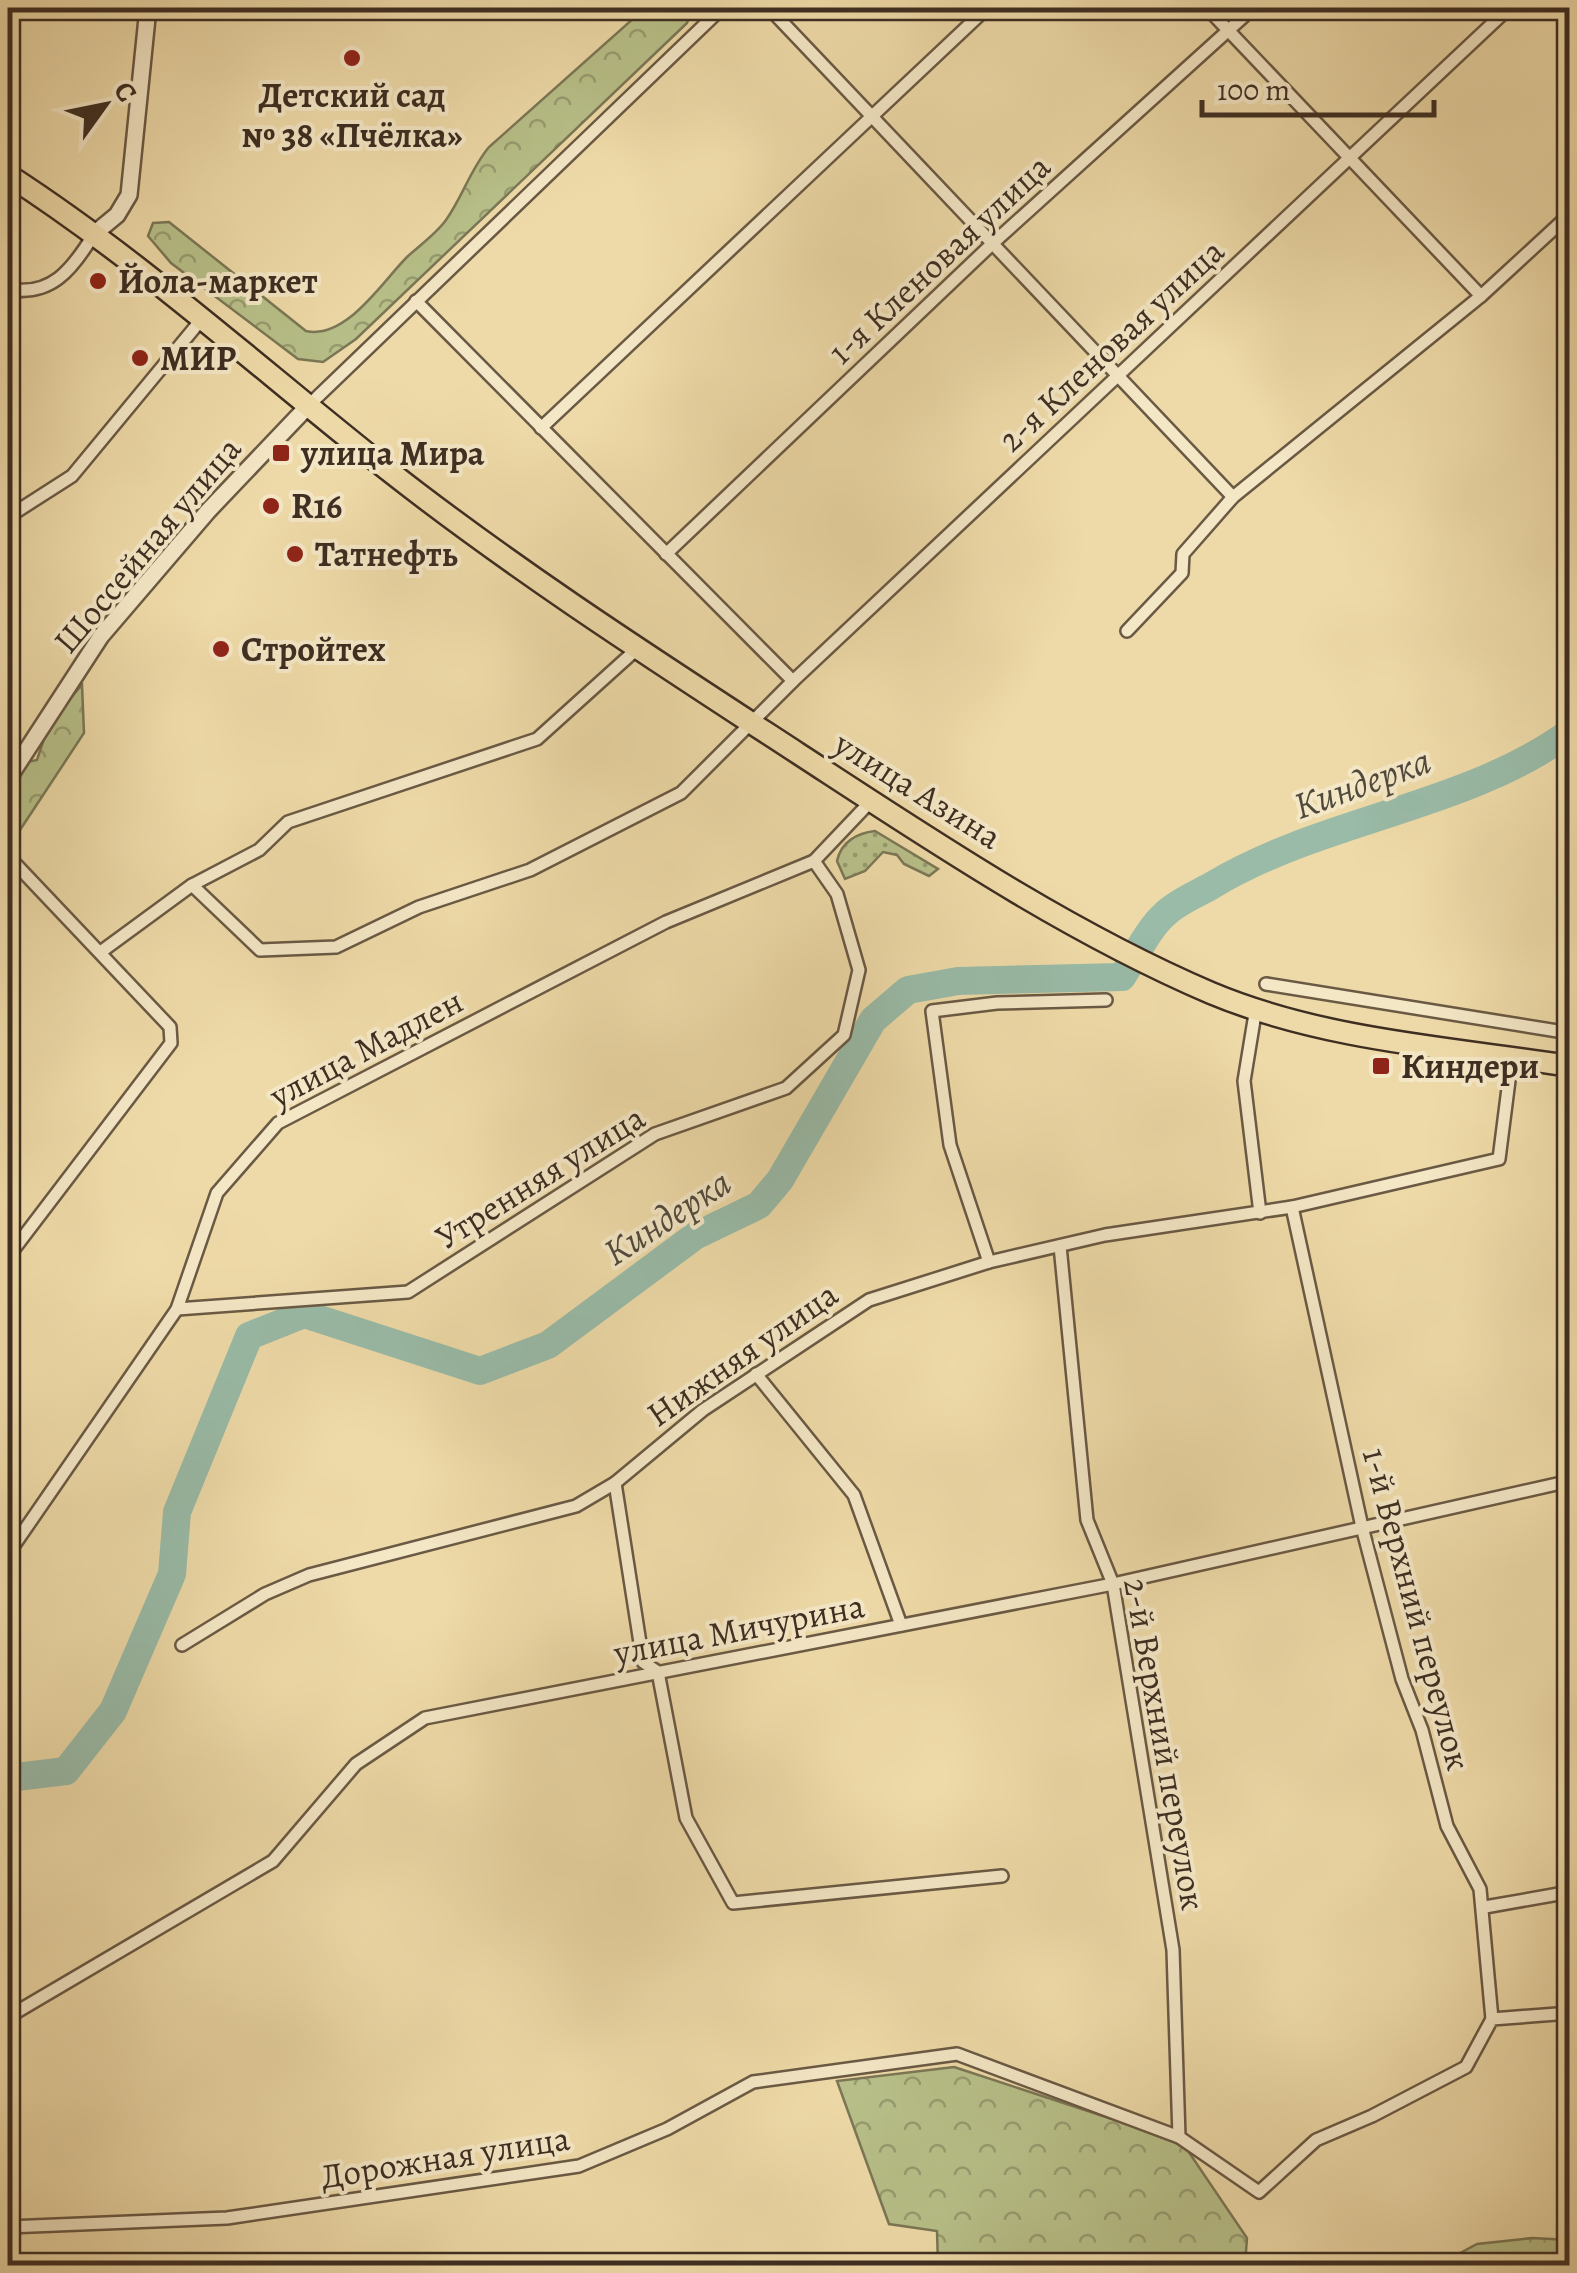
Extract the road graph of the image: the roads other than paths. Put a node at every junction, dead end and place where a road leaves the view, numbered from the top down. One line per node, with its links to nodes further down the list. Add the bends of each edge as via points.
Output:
1 (148, 8): 13 (street, via 129,195)
2 (722, 8): 17 (street)
3 (768, 8): 9 (street)
4 (987, 8): 9 (street)
5 (1207, 8): 8 (street)
6 (1253, 8): 8 (street, 1-я Кленовая улица)
7 (1509, 8): 10 (street, 2-я Кленовая улица)
8 (1229, 31): 10 (street); 14 (street, 1-я Кленовая улица)
9 (870, 114): 14 (street); 21 (street)
10 (1349, 155): 16 (street); 19 (street, 2-я Кленовая улица)
11 (8, 176): 13 (main road)
12 (1570, 214): 16 (street)
13 (94, 234): 15 (street, via 46,288 34,294); 18 (main road)
14 (992, 244): 19 (street); 24 (street, 1-я Кленовая улица)
15 (8, 289)
16 (1480, 296): 22 (street)
17 (416, 301): 20 (street); 21 (street)
18 (200, 320): 20 (main road); 23 (street, via 72,476)
19 (1120, 378): 22 (street); 27 (street, 2-я Кленовая улица)
20 (308, 406): 26 (main road, улица Азина, via 468,532); 29 (street, Шоссейная улица, via 101,636)
21 (541, 428): 24 (street)
22 (1233, 497): 25 (street, via 1183,554 1182,573)
23 (8, 517)
24 (666, 554): 27 (street)
25 (1127, 630)
26 (638, 648): 28 (main road, улица Азина); 33 (street, via 537,740 288,822 259,850)
27 (793, 681): 28 (street, 2-я Кленовая улица)
28 (754, 725): 30 (main road, улица Азина); 33 (street, 2-я Кленовая улица, via 681,793 530,870 419,907 336,948 260,950)
29 (8, 779)
30 (871, 801): 32 (street, улица Мадлен); 37 (main road, улица Азина, via 1088,933)
31 (8, 856): 34 (street)
32 (814, 861): 46 (street, улица Мадлен, via 666,922 278,1123 217,1193); 46 (street, Утренняя улица, via 837,894 859,970 844,1035 786,1088 656,1134 408,1292)
33 (192, 885): 34 (street)
34 (102, 952): 44 (street, via 170,1027 170,1043)
35 (1266, 984): 38 (street)
36 (1106, 1000): 45 (street, via 932,1011 950,1146)
37 (1256, 1008): 39 (main road, улица Азина, via 1384,1040); 42 (street, via 1244,1080)
38 (1570, 1032)
39 (1512, 1057): 40 (main road, улица Азина); 41 (street, Нижняя улица, via 1499,1159)
40 (1570, 1066)
41 (1292, 1207): 42 (street, Нижняя улица); 50 (street, 1-й Верхний переулок)
42 (1260, 1212): 43 (street, Нижняя улица)
43 (1060, 1246): 45 (street, Нижняя улица); 52 (street, 2-й Верхний переулок, via 1087,1520)
44 (8, 1256)
45 (990, 1262): 47 (street, Нижняя улица, via 869,1300)
46 (177, 1309): 51 (street, улица Мадлен)
47 (756, 1374): 49 (street, Нижняя улица); 53 (street, via 854,1495)
48 (1570, 1481): 50 (street, улица Мичурина)
49 (615, 1482): 54 (street, Нижняя улица, via 576,1506 309,1575); 55 (street, via 643,1662)
50 (1362, 1527): 52 (street, улица Мичурина); 58 (street, 1-й Верхний переулок, via 1447,1826)
51 (8, 1554)
52 (1112, 1584): 53 (street, улица Мичурина); 62 (street, 2-й Верхний переулок, via 1173,1950)
53 (902, 1625): 55 (street, улица Мичурина)
54 (182, 1645)
55 (658, 1672): 56 (street, via 686,1818 733,1903); 60 (street, улица Мичурина, via 426,1718 356,1764 273,1862)
56 (1002, 1876)
57 (1570, 1892): 58 (street)
58 (1484, 1907): 61 (street, 1-й Верхний переулок)
59 (1570, 2014): 61 (street)
60 (8, 2016)
61 (1492, 2019): 62 (street, Дорожная улица, via 1466,2066 1316,2140 1259,2192)
62 (1179, 2137): 63 (street, Дорожная улица, via 956,2054 752,2082 580,2166 227,2218)
63 (8, 2227)

